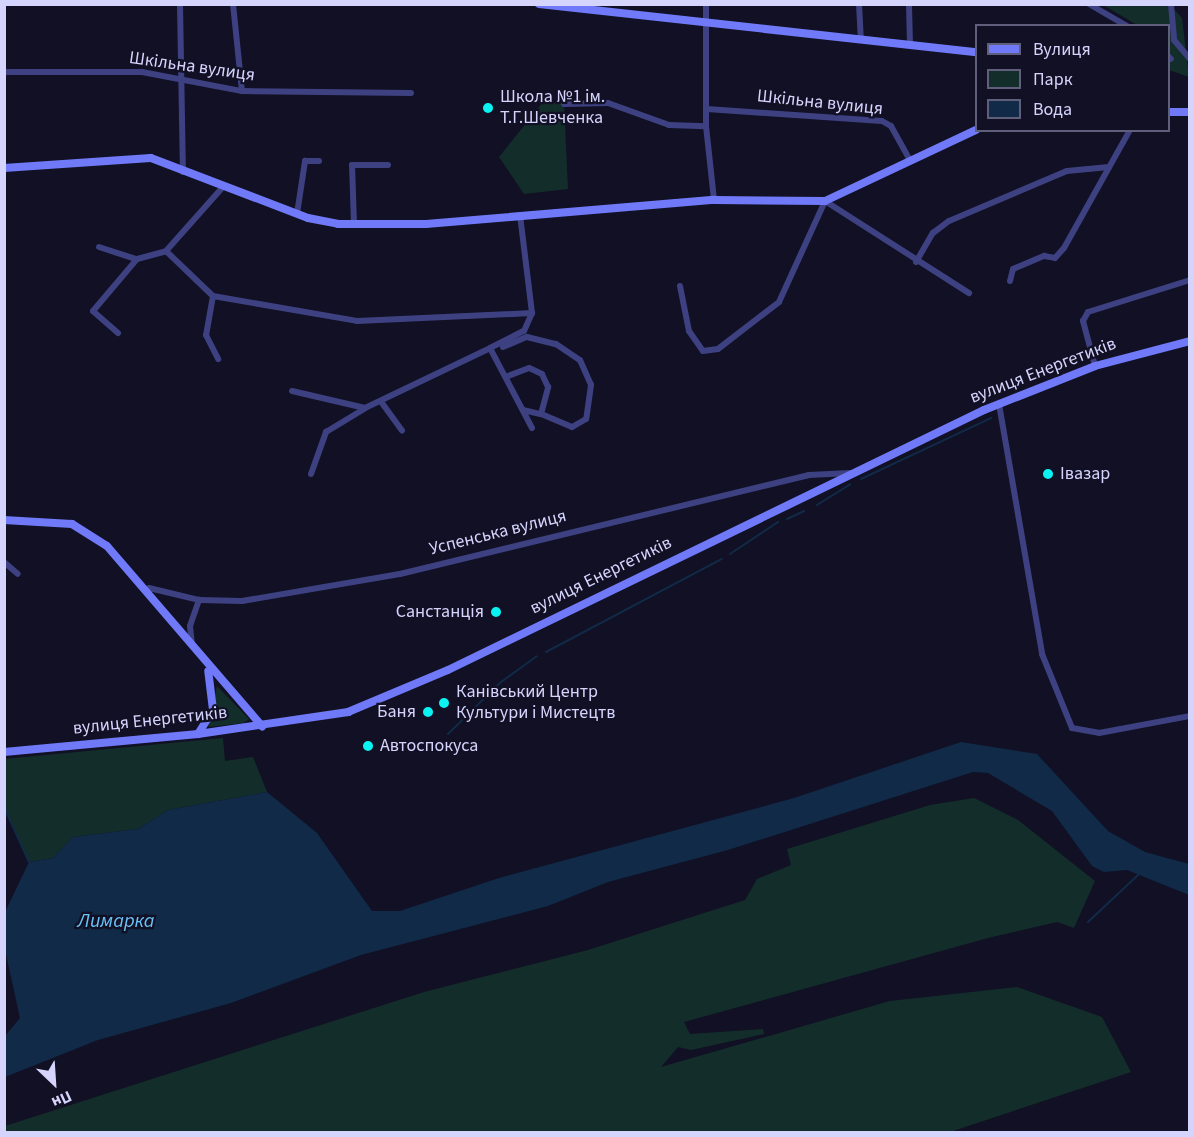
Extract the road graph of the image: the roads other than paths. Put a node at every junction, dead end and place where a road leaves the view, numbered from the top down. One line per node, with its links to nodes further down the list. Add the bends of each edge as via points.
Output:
1 (180, 4): 17 (street)
2 (233, 4): 18 (street)
3 (539, 4): 9 (street)
4 (706, 4): 10 (street)
5 (860, 4): 12 (street)
6 (909, 4): 13 (street)
7 (1089, 4): 11 (street)
8 (1171, 4): 15 (street, via 1174,40)
9 (551, 5): 10 (street)
10 (704, 22): 12 (street); 21 (street)
11 (1124, 24)
12 (861, 39): 13 (street)
13 (910, 45): 14 (street)
14 (975, 52)
15 (1190, 59)
16 (4, 72): 17 (street, Шкільна вулиця, via 142,72)
17 (183, 81): 18 (street, Шкільна вулиця); 32 (street)
18 (242, 91): 19 (street, Шкільна вулиця)
19 (411, 93)
20 (564, 104): 24 (street, via 608,103 669,125)
21 (707, 109): 24 (street); 27 (street, Шкільна вулиця, via 882,121 891,126)
22 (1170, 112): 23 (street)
23 (1190, 112)
24 (706, 126): 34 (street)
25 (975, 130): 27 (street)
26 (1129, 132): 30 (street)
27 (910, 160): 35 (street)
28 (319, 161): 36 (street, via 304,161)
29 (388, 165): 38 (street, via 352,165)
30 (1109, 167): 42 (street, via 1067,171 949,221 933,233); 44 (street, via 1064,248 1055,258 1044,256 1013,269)
31 (4, 168): 32 (street, via 131,156)
32 (183, 173): 33 (street)
33 (221, 189): 36 (street); 40 (street)
34 (714, 200): 35 (street); 37 (street)
35 (825, 201): 42 (street); 45 (street, via 779,302 718,349 703,351 689,331)
36 (297, 214): 38 (street)
37 (520, 214): 38 (street, via 426,224); 48 (street)
38 (354, 224)
39 (99, 248): 41 (street)
40 (166, 251): 41 (street); 47 (street)
41 (137, 259): 49 (street, via 93,311)
42 (916, 262): 46 (street)
43 (1190, 280): 54 (street, via 1088,312 1083,321)
44 (1010, 281)
45 (680, 286)
46 (969, 293)
47 (213, 296): 48 (street, via 357,321); 53 (street, via 206,335)
48 (532, 313): 52 (street, via 524,331)
49 (118, 333)
50 (1190, 341): 54 (street, вулиця Енергетиків)
51 (503, 347): 61 (street, via 527,337 556,344 580,360 591,385 586,419 572,427)
52 (490, 348): 55 (street); 57 (street)
53 (218, 359)
54 (1095, 366): 58 (street, вулиця Енергетиків)
55 (506, 377): 60 (street); 61 (street, via 529,368 542,374 548,387)
56 (292, 391): 59 (street)
57 (382, 404): 59 (street); 63 (street)
58 (999, 404): 65 (street, вулиця Енергетиків); 73 (street, via 1042,654 1072,728 1099,733)
59 (365, 408): 64 (street, via 326,432)
60 (523, 410): 61 (street); 62 (street)
61 (541, 414)
62 (532, 428)
63 (402, 431)
64 (310, 474)
65 (850, 474): 70 (street, Успенська вулиця, via 809,475 400,574 242,601); 74 (street, вулиця Енергетиків, via 383,699 328,718)
66 (4, 520): 69 (street, via 72,524 107,546)
67 (4, 562): 68 (street)
68 (18, 574)
69 (149, 588): 70 (street, Успенська вулиця); 71 (street)
70 (199, 600): 71 (street, via 190,626)
71 (192, 645): 72 (street)
72 (207, 667): 74 (street); 75 (street, via 214,687 213,710)
73 (1190, 716)
74 (262, 726): 75 (street, вулиця Енергетиків)
75 (198, 734): 76 (street, вулиця Енергетиків)
76 (4, 752)

